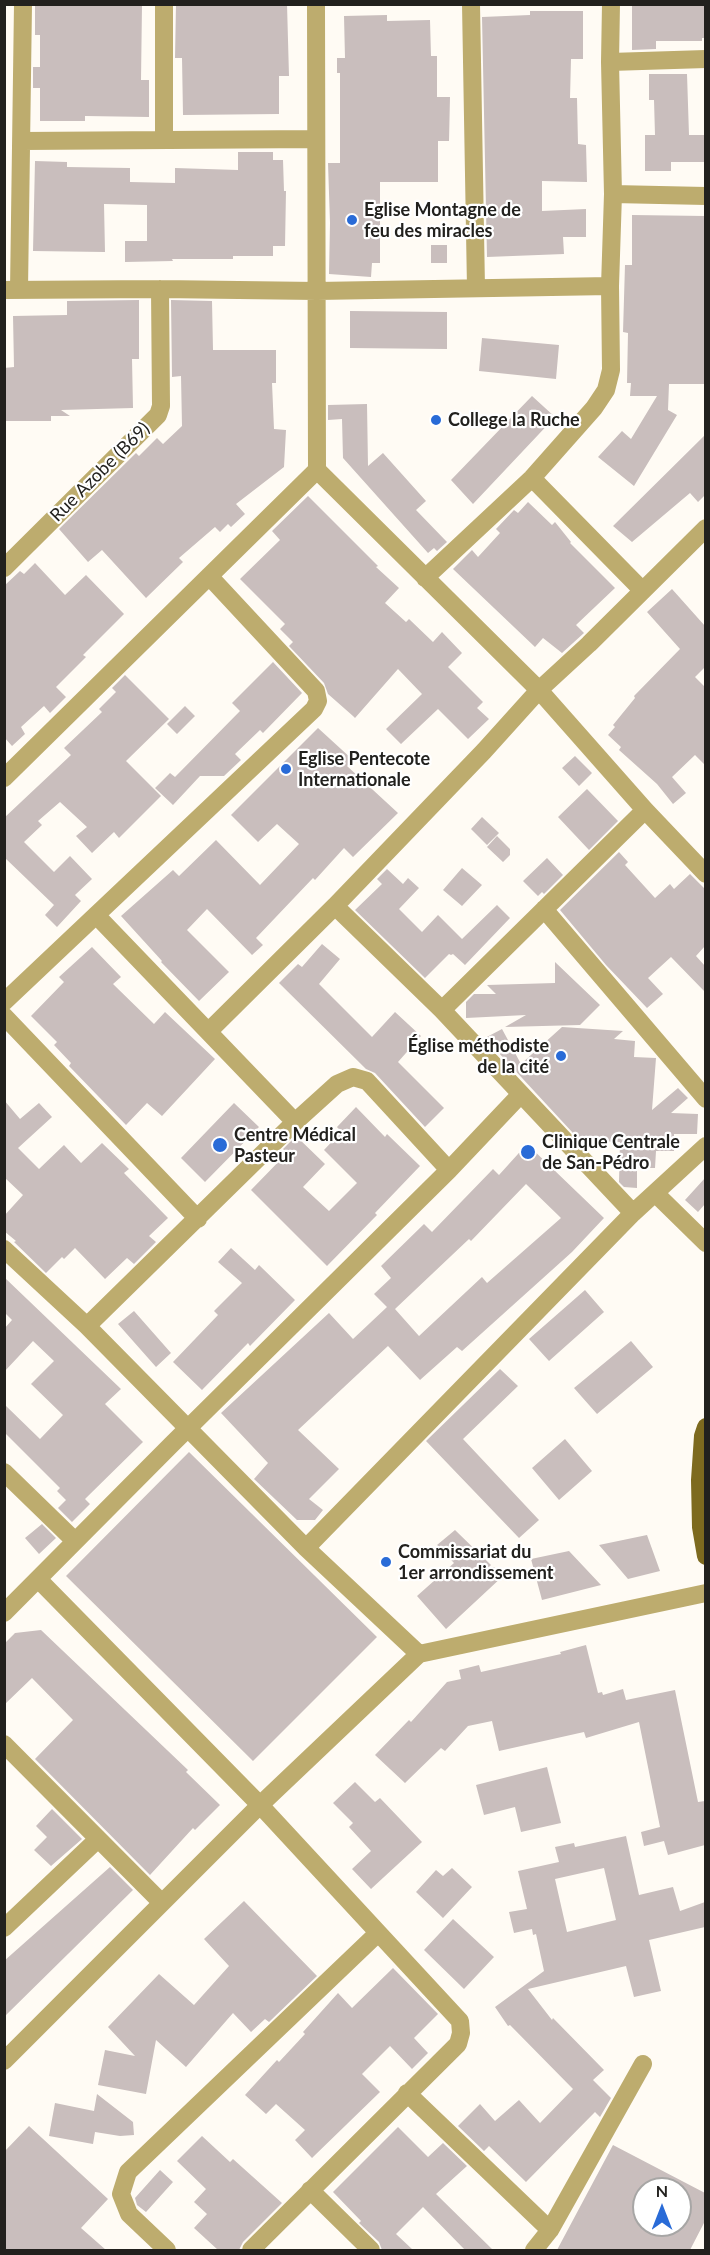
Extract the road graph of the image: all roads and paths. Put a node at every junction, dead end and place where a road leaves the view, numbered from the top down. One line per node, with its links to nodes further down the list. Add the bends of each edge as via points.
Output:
1 (23, 4): 10 (street)
2 (164, 4): 9 (street)
3 (316, 4): 8 (street)
4 (471, 4): 14 (street)
5 (611, 4): 7 (street)
6 (705, 59): 7 (street)
7 (610, 62): 11 (street)
8 (316, 139): 9 (street); 17 (street)
9 (164, 140): 10 (street)
10 (22, 141): 16 (street)
11 (614, 194): 12 (street); 13 (street)
12 (705, 196)
13 (610, 286): 14 (street); 19 (street, via 611,370 606,390)
14 (476, 288): 17 (street)
15 (160, 289): 16 (street); 17 (street); 21 (street, Rue Azobe (B69), via 158,415)
16 (12, 290)
17 (317, 291): 18 (street)
18 (317, 470): 22 (street); 23 (street)
19 (532, 478): 23 (street); 24 (street)
20 (705, 528): 24 (street)
21 (4, 568)
22 (209, 576): 26 (street); 31 (street, via 316,691 318,700 314,709)
23 (425, 578): 25 (street)
24 (642, 590): 25 (street)
25 (539, 690): 27 (street); 29 (street)
26 (4, 778)
27 (645, 810): 28 (street); 30 (street)
28 (705, 874)
29 (335, 906): 33 (street); 35 (street)
30 (544, 909): 33 (street); 37 (street)
31 (96, 915): 32 (street); 35 (street)
32 (4, 1002)
33 (442, 1010): 36 (street)
34 (4, 1016): 43 (street)
35 (209, 1031): 38 (street)
36 (521, 1094): 40 (street); 42 (street)
37 (705, 1100)
38 (295, 1122): 40 (street, via 337,1084 353,1077 367,1081); 43 (street)
39 (705, 1146): 41 (street)
40 (449, 1170): 48 (street)
41 (655, 1193): 42 (street); 44 (street)
42 (633, 1213): 51 (street)
43 (198, 1219): 46 (street)
44 (705, 1243)
45 (4, 1249): 46 (street)
46 (87, 1326): 48 (street)
47 (705, 1427): 52 (main road, via 700,1480)
48 (189, 1428): 50 (street); 51 (street)
49 (4, 1472): 50 (street)
50 (75, 1541): 53 (street)
51 (306, 1548): 56 (street)
52 (705, 1556)
53 (38, 1579): 55 (street); 58 (street)
54 (705, 1593): 56 (street)
55 (4, 1613)
56 (418, 1654): 58 (street)
57 (4, 1744): 59 (street)
58 (260, 1805): 60 (street); 62 (street)
59 (98, 1839): 60 (street); 61 (street)
60 (161, 1902): 63 (street)
61 (4, 1928)
62 (378, 1934): 65 (street, via 460,2021 458,2044); 68 (street, via 128,2172 121,2194 129,2214)
63 (4, 2061)
64 (643, 2064): 67 (street)
65 (407, 2093): 66 (street); 67 (street)
66 (310, 2190): 69 (street); 70 (street)
67 (550, 2230): 71 (street)
68 (167, 2250)
69 (251, 2250)
70 (370, 2250)
71 (534, 2250)

